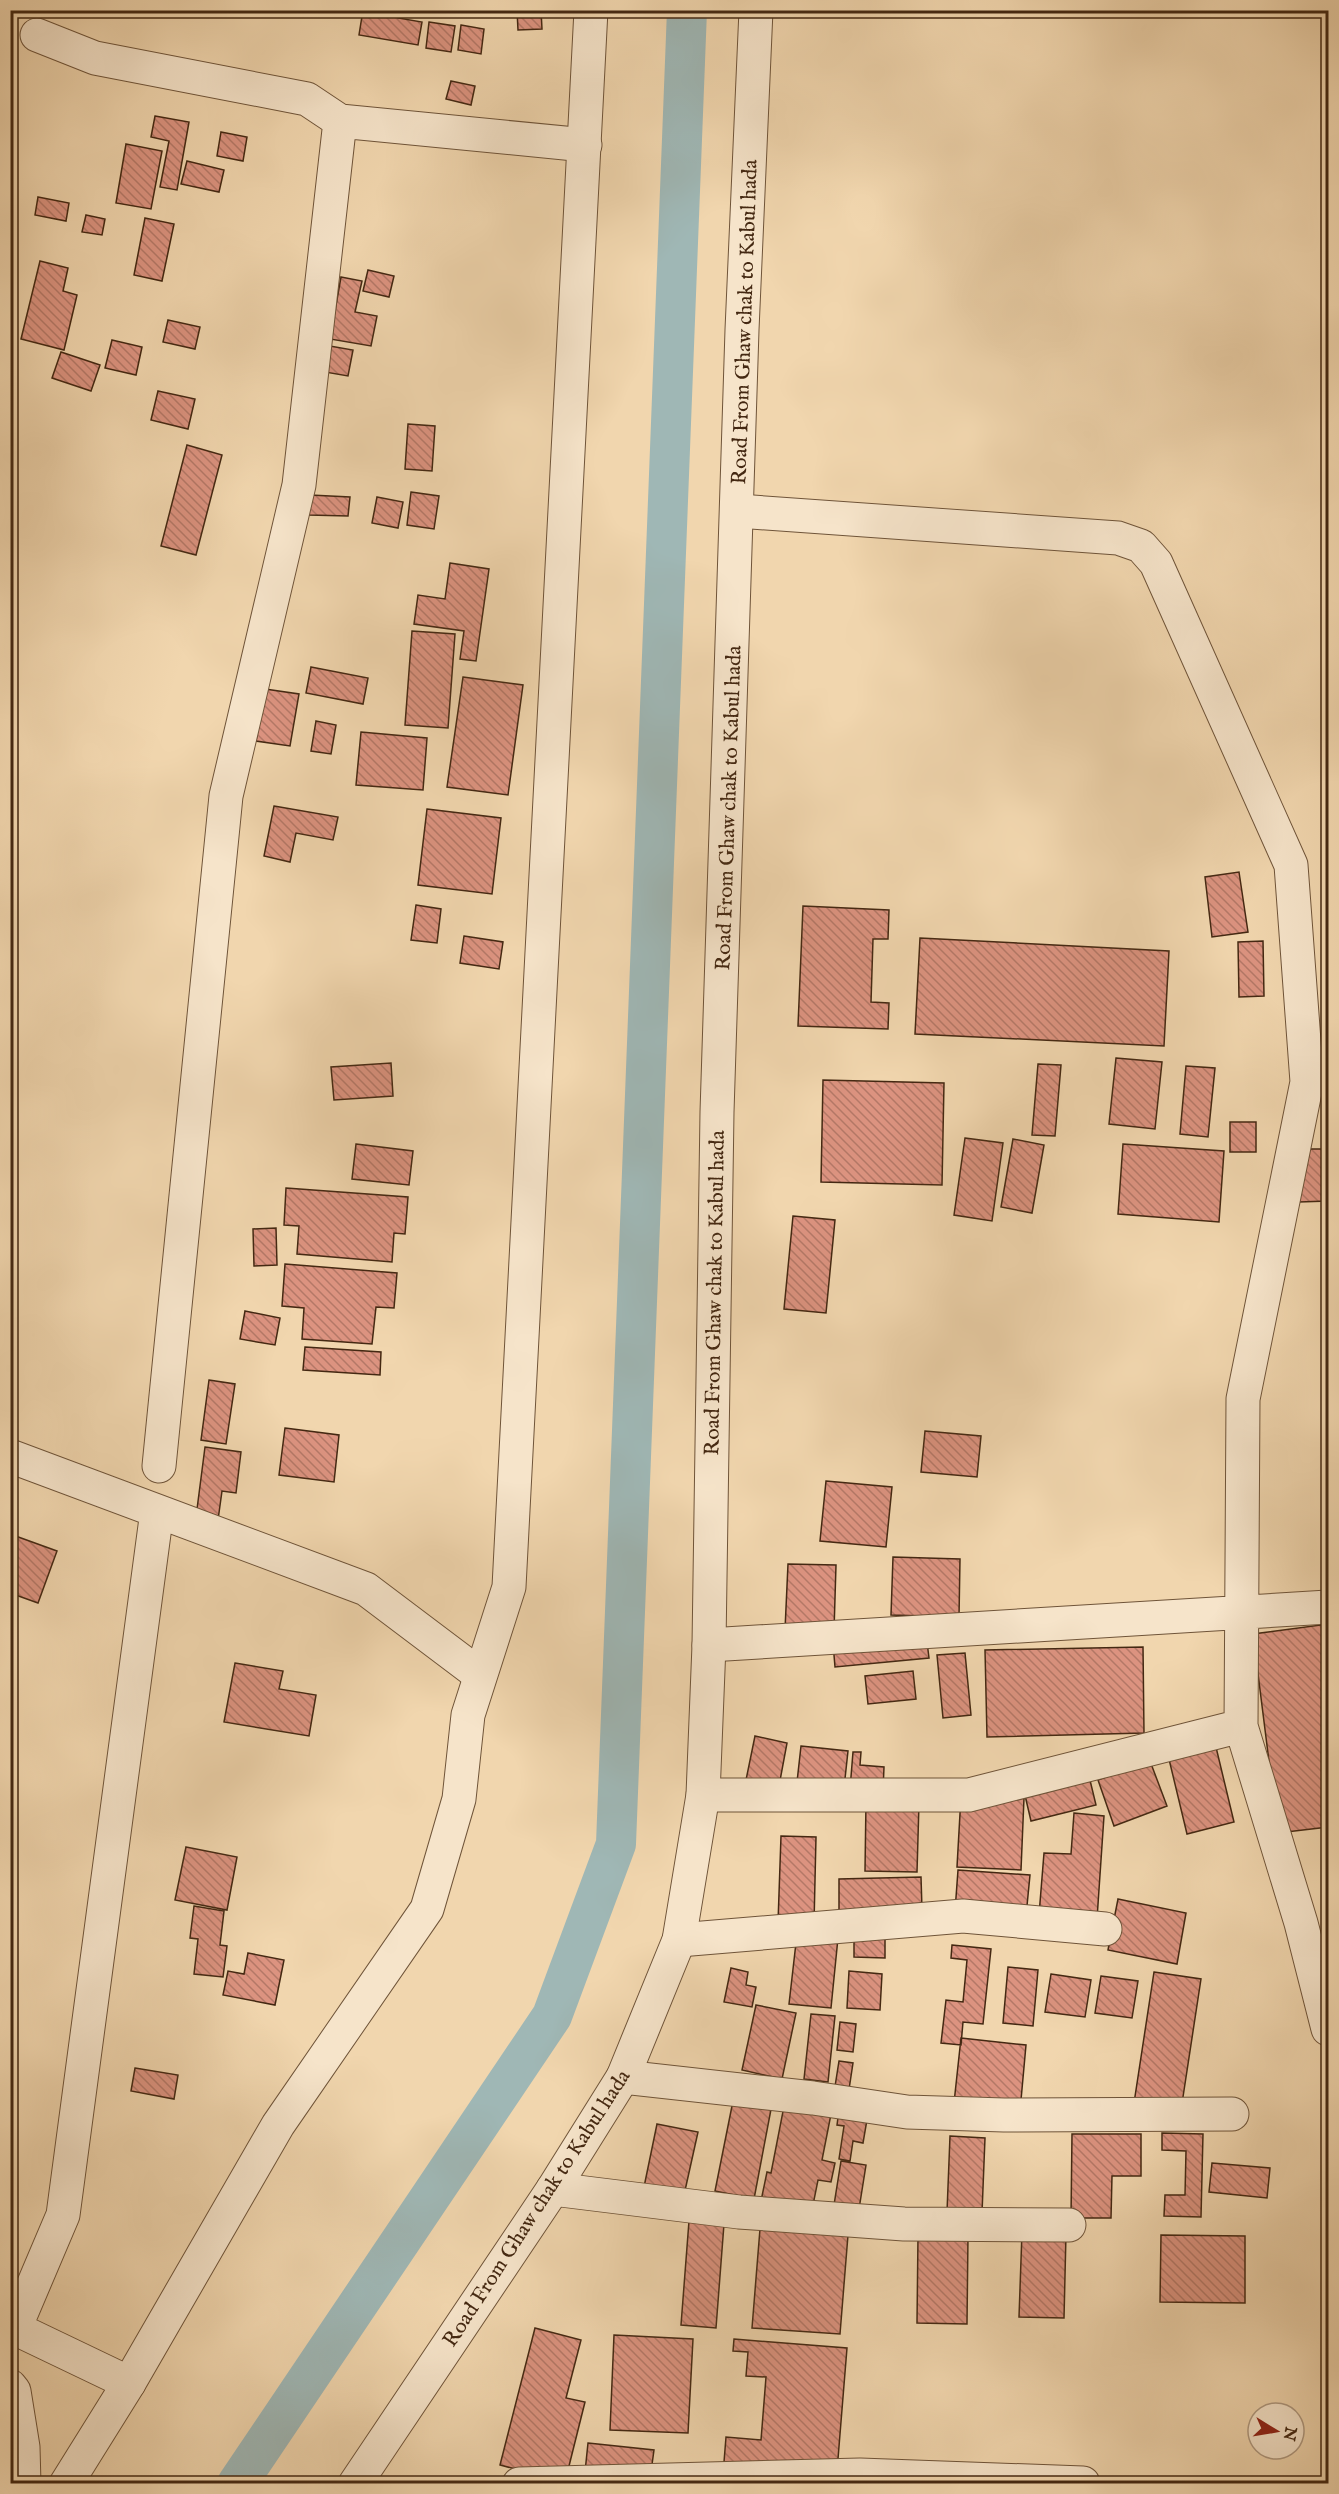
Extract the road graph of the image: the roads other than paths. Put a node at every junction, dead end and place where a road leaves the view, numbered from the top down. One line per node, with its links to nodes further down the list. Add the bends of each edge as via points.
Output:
1 (591, 10): 5 (street)
2 (756, 10): 6 (street, Road From Ghaw chak to Kabul hada)
3 (37, 35): 4 (street, via 95,58 307,99)
4 (340, 121): 5 (street); 8 (street, via 299,485 226,796)
5 (585, 145): 13 (street, via 509,1587)
6 (738, 511): 11 (street, via 1118,538 1141,546 1156,563 1291,865 1307,1082 1243,1399); 12 (street, Road From Ghaw chak to Kabul hada, via 717,1112)
7 (10, 1456): 9 (street)
8 (159, 1466)
9 (157, 1511): 13 (street, via 366,1589); 24 (street, via 63,2215)
10 (1329, 1607): 11 (street)
11 (1242, 1614): 12 (street); 14 (street)
12 (709, 1645): 15 (street, Road From Ghaw chak to Kabul hada)
13 (480, 1675): 25 (street, via 468,1715 459,1799 427,1909 278,2124)
14 (1241, 1726): 15 (street, via 969,1795); 16 (street)
15 (703, 1795): 18 (street, Road From Ghaw chak to Kabul hada)
16 (1315, 1922): 19 (street)
17 (1105, 1929): 18 (street, via 963,1916)
18 (679, 1940): 20 (street, Road From Ghaw chak to Kabul hada)
19 (1329, 2029)
20 (623, 2078): 21 (street, via 907,2112); 22 (street, Road From Ghaw chak to Kabul hada)
21 (1232, 2114)
22 (553, 2189): 23 (street, via 739,2212 904,2224); 30 (street, Road From Ghaw chak to Kabul hada)
23 (1069, 2225)
24 (13, 2327): 25 (street)
25 (129, 2383): 29 (street)
26 (10, 2386): 28 (street, via 23,2447)
27 (1083, 2483): 31 (street, via 860,2475)
28 (24, 2484)
29 (66, 2484)
30 (355, 2484)
31 (519, 2484)

